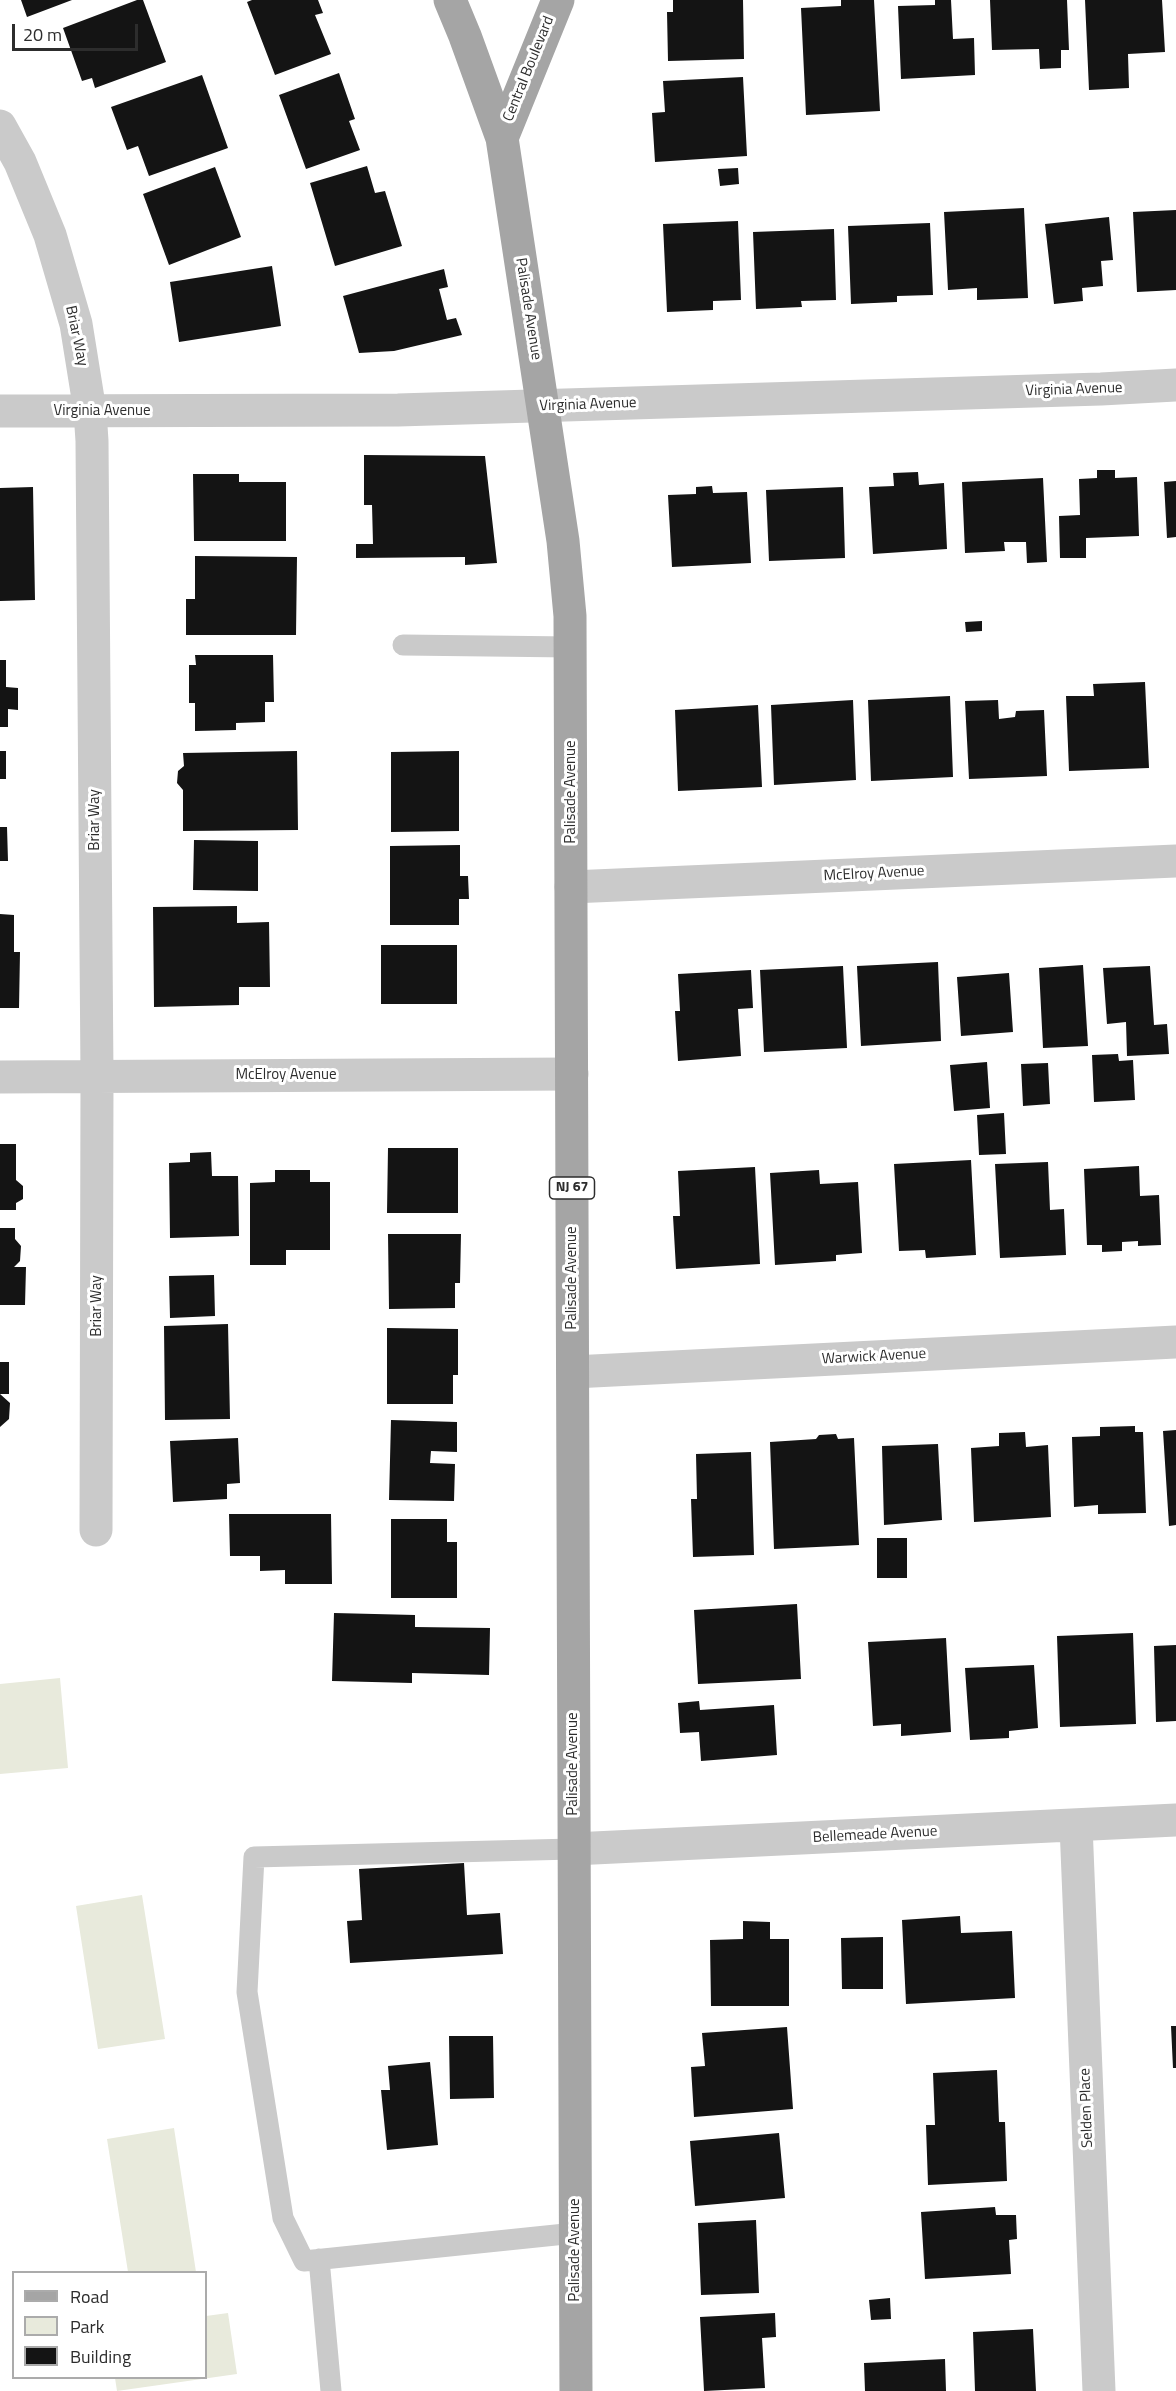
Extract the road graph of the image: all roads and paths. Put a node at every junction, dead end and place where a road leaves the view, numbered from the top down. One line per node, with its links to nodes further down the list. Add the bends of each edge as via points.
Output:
1 (450, 0): 4 (main road, Palisade Avenue / NJ 67)
2 (558, 0): 4 (main road, Central Boulevard)
3 (0, 126): 8 (street, Briar Way, via 20,162 50,235 76,324)
4 (502, 138): 6 (main road, Palisade Avenue / NJ 67)
5 (1176, 385): 6 (street, Virginia Avenue)
6 (544, 406): 8 (street, Virginia Avenue); 10 (main road, Palisade Avenue / NJ 67, via 563,541)
7 (0, 411): 8 (street, Virginia Avenue)
8 (90, 411): 14 (street, Briar Way)
9 (403, 645): 10 (lane)
10 (571, 647): 12 (main road, Palisade Avenue / NJ 67)
11 (1176, 861): 12 (street, McElroy Avenue)
12 (571, 887): 13 (main road, Palisade Avenue / NJ 67)
13 (572, 1074): 14 (street, McElroy Avenue); 17 (main road, Palisade Avenue / NJ 67)
14 (98, 1076): 15 (street, McElroy Avenue); 18 (street, Briar Way)
15 (0, 1077)
16 (1176, 1342): 17 (street, Warwick Avenue)
17 (573, 1372): 21 (main road, Palisade Avenue / NJ 67)
18 (96, 1530)
19 (1176, 1820): 20 (street, Bellemeade Avenue)
20 (1076, 1825): 21 (street, Bellemeade Avenue); 26 (street, Selden Place)
21 (573, 1849): 22 (main road, Palisade Avenue / NJ 67); 23 (lane, via 254,1857 247,1992 283,2218 303,2261)
22 (575, 2233): 23 (lane); 25 (main road, Palisade Avenue / NJ 67)
23 (320, 2259): 24 (lane)
24 (331, 2391)
25 (576, 2391)
26 (1099, 2391)

